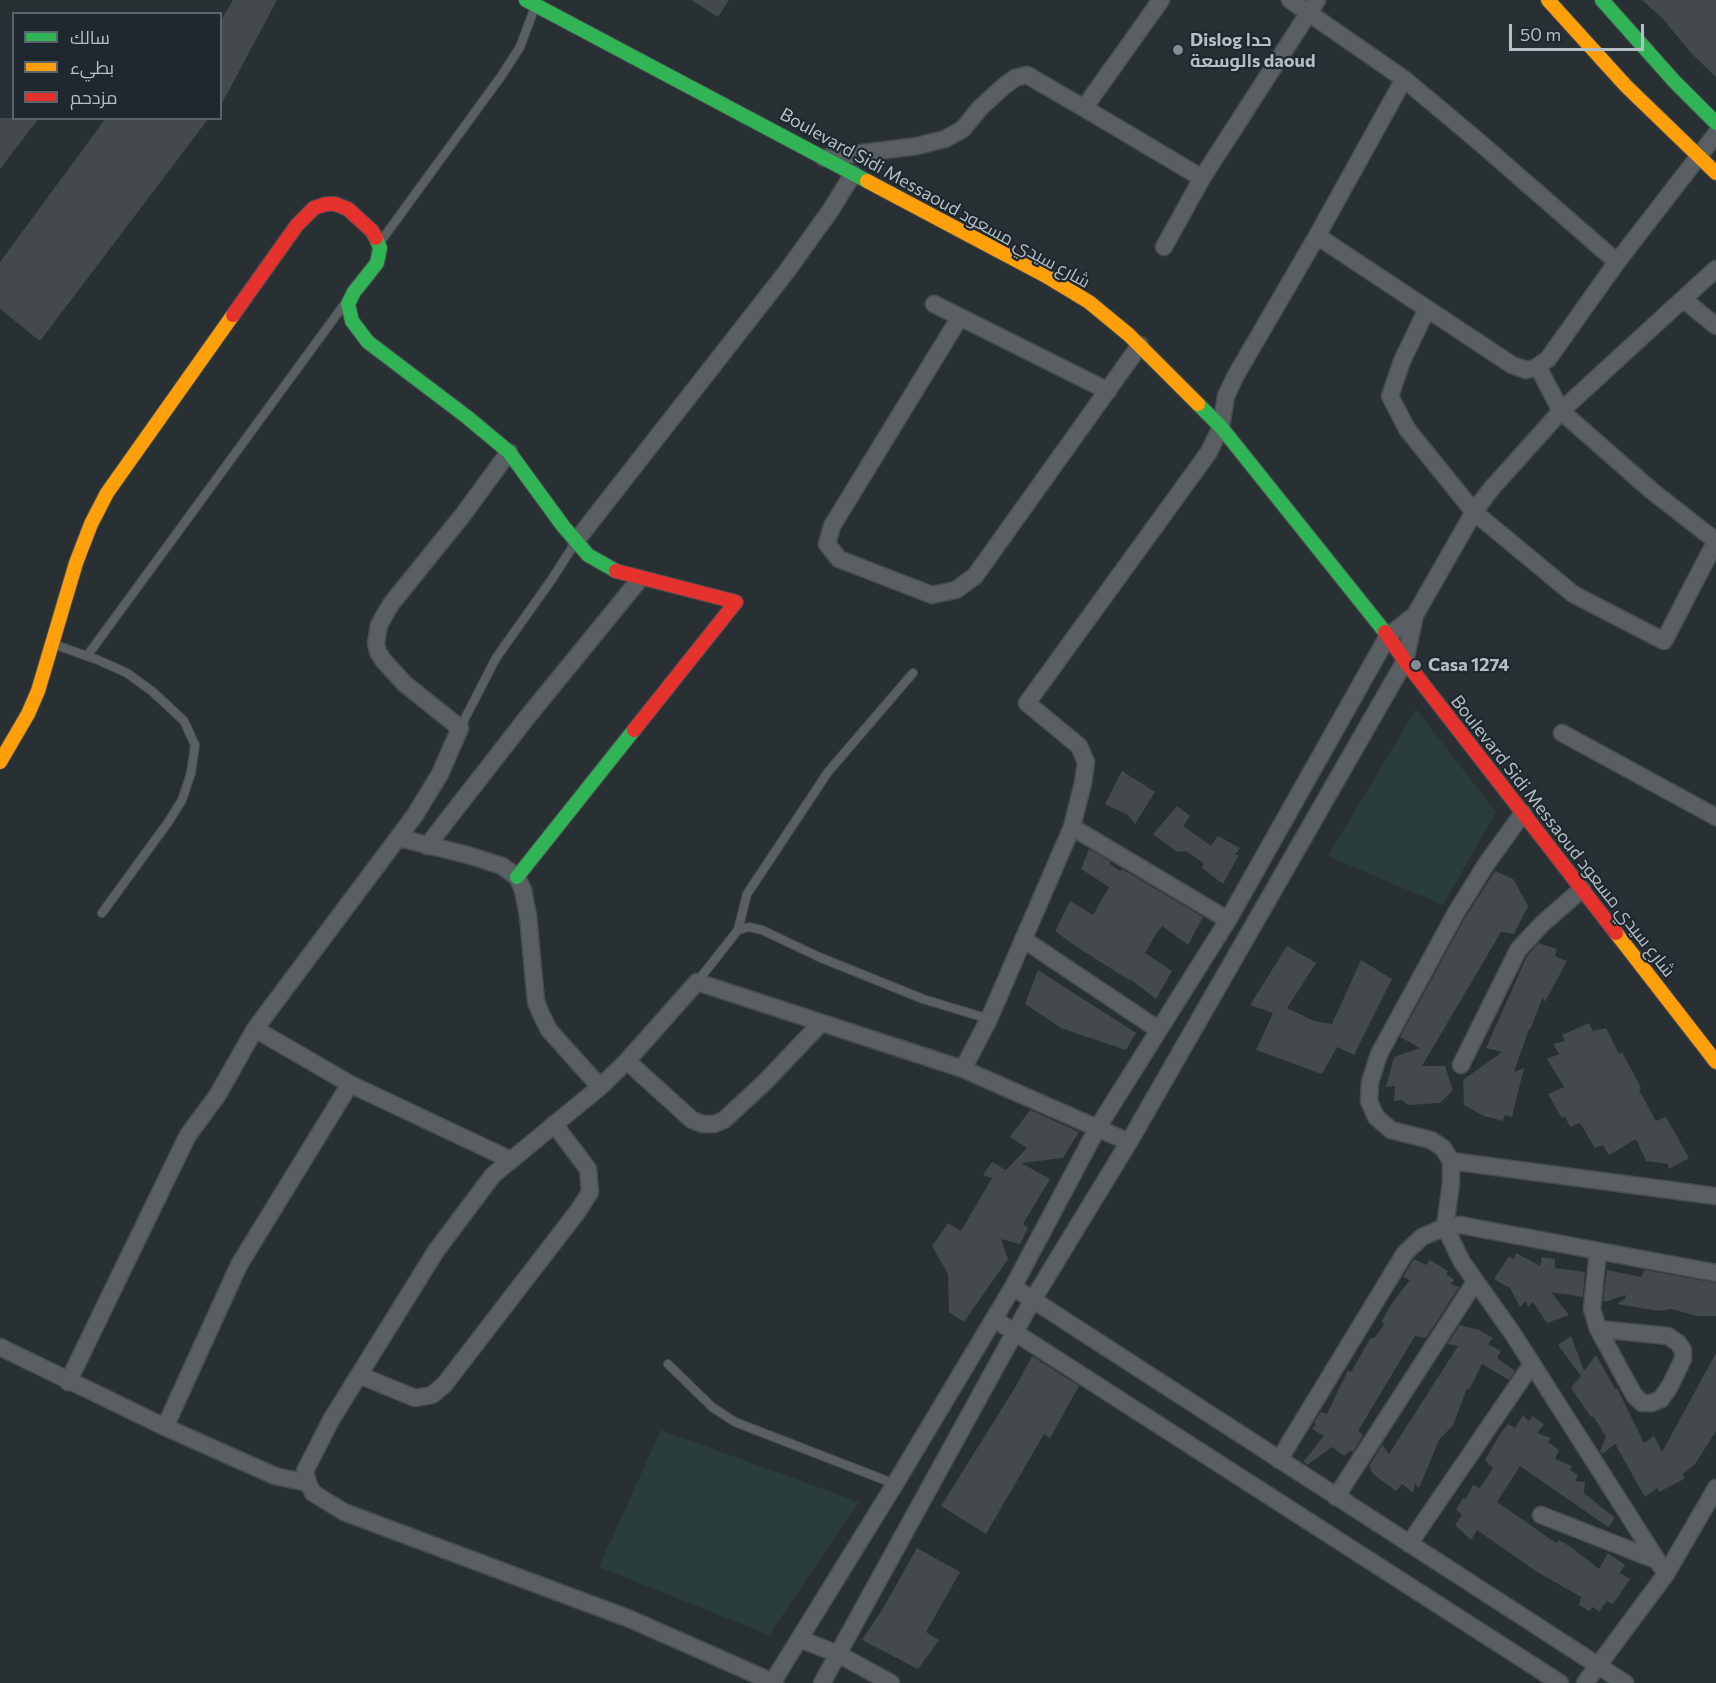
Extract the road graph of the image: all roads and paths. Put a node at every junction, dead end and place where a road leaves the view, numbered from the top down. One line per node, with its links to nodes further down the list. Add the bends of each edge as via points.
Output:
1 (1161, 0): 8 (street)
2 (1290, 0): 6 (street)
3 (1548, 0): 11 (street, via 1626,86)
4 (1602, 0): 9 (street)
5 (531, 3): 12 (street, Boulevard Sidi Messaoud شارع سيدي مسعود); 17 (lane, via 520,47)
6 (1313, 6): 7 (street); 15 (street)
7 (1404, 80): 16 (street); 19 (street)
8 (1084, 108): 12 (street, via 1027,75 1004,86 963,129 945,139); 15 (street)
9 (1716, 123)
10 (1716, 134): 11 (street)
11 (1698, 156): 13 (street); 19 (street)
12 (824, 158): 14 (street, Boulevard Sidi Messaoud شارع سيدي مسعود)
13 (1716, 173)
14 (853, 174): 27 (street, Boulevard Sidi Messaoud شارع سيدي مسعود, via 1072,291 1109,316); 34 (street, via 787,271)
15 (1202, 178): 18 (street)
16 (1317, 236): 24 (street); 31 (street, via 1236,375 1226,396)
17 (379, 244): 21 (street, via 377,263); 39 (street, via 372,231 348,209 335,204 314,208 297,225 107,493 83,543)
18 (1164, 247)
19 (1617, 262): 28 (street, via 1548,359)
20 (1716, 269): 22 (street)
21 (349, 298): 32 (street, via 351,321 368,342); 40 (lane)
22 (1683, 299): 26 (street); 30 (street)
23 (934, 304): 25 (street)
24 (1427, 309): 28 (street, via 1512,365 1526,370); 33 (street, via 1390,396 1407,429)
25 (960, 317): 29 (street); 29 (street, via 832,526 827,544 839,559 932,595 956,590 975,576)
26 (1716, 326)
27 (1140, 345): 29 (street); 31 (street, Boulevard Sidi Messaoud شارع سيدي مسعود)
28 (1538, 367): 30 (street)
29 (1108, 391)
30 (1561, 411): 33 (street); 35 (street)
31 (1221, 427): 38 (street, Boulevard Sidi Messaoud شارع سيدي مسعود); 48 (street, via 1209,452 1027,703 1079,747 1086,762)
32 (508, 452): 34 (street); 43 (street, via 379,625 378,652 392,670)
33 (1474, 512): 35 (street, via 1573,594 1664,641); 37 (street)
34 (576, 541): 36 (street, via 588,555 610,569); 43 (lane, via 496,658)
35 (1716, 541)
36 (640, 579): 50 (street); 51 (street, via 736,602)
37 (1415, 615): 38 (street); 41 (street)
38 (1388, 636): 41 (street, Boulevard Sidi Messaoud شارع سيدي مسعود); 54 (street)
39 (53, 644): 40 (lane); 45 (street, via 28,714)
40 (87, 656): 53 (lane, via 127,673 153,692 184,721 195,745 182,800)
41 (1405, 661): 46 (street, Boulevard Sidi Messaoud شارع سيدي مسعود); 70 (street)
42 (914, 673): 55 (lane, via 828,772 747,894)
43 (460, 728): 49 (street, via 440,774)
44 (1563, 733): 47 (street)
45 (0, 762)
46 (1523, 813): 52 (street, Boulevard Sidi Messaoud شارع سيدي مسعود); 72 (street, via 1457,911 1379,1054 1370,1082 1369,1101 1376,1117 1391,1130 1431,1140 1443,1148)
47 (1716, 817)
48 (1072, 826): 54 (street); 56 (street)
49 (399, 838): 50 (street); 60 (street)
50 (427, 846): 51 (street, via 502,866)
51 (517, 877): 67 (street, via 528,916 536,1002 549,1030)
52 (1581, 889): 63 (street, Boulevard Sidi Messaoud شارع سيدي مسعود); 64 (street, via 1518,950)
53 (102, 913)
54 (1228, 920): 61 (street)
55 (738, 930): 57 (lane); 58 (lane, via 762,930 923,999)
56 (1023, 939): 58 (street); 61 (street)
57 (697, 982): 59 (street); 62 (street)
58 (989, 1019): 65 (street)
59 (820, 1023): 62 (street, via 765,1082 714,1125 692,1120); 65 (street)
60 (255, 1029): 66 (street); 87 (street, via 217,1096 188,1135)
61 (1159, 1030): 69 (street)
62 (627, 1061): 67 (street)
63 (1716, 1062)
64 (1461, 1065)
65 (963, 1069): 69 (street)
66 (350, 1084): 71 (street); 88 (street, via 239,1265)
67 (600, 1087): 68 (street)
68 (554, 1124): 71 (street); 86 (street, via 588,1170 590,1192 444,1385 432,1395 415,1398)
69 (1098, 1127): 70 (street); 78 (street)
70 (1130, 1142): 79 (street)
71 (511, 1160): 86 (street, via 493,1174 436,1251)
72 (1451, 1161): 73 (street); 74 (street)
73 (1716, 1196)
74 (1445, 1227): 75 (street, via 1460,1226); 77 (street); 89 (street, via 1422,1237 1405,1253)
75 (1598, 1251): 76 (street); 81 (street, via 1592,1309)
76 (1716, 1273)
77 (1475, 1282): 85 (street); 93 (street)
78 (1013, 1287): 79 (street); 80 (street)
79 (1032, 1301): 82 (street); 89 (street)
80 (994, 1319): 82 (street); 91 (street)
81 (1598, 1329): 81 (street, via 1634,1395 1642,1403 1661,1399 1683,1359 1678,1343 1668,1336)
82 (1016, 1333): 98 (street); 103 (street)
83 (0, 1347): 87 (street)
84 (668, 1364): 91 (lane, via 712,1407 735,1422)
85 (1532, 1364): 95 (street); 96 (street)
86 (359, 1375): 90 (street, via 305,1471)
87 (69, 1382): 88 (street)
88 (165, 1427): 90 (street, via 275,1476)
89 (1279, 1460): 93 (street)
90 (308, 1483): 100 (street, via 313,1493 344,1512 630,1619)
91 (895, 1484): 97 (street)
92 (1716, 1488): 96 (street)
93 (1336, 1497): 95 (street)
94 (1541, 1515): 96 (street)
95 (1409, 1544): 99 (street)
96 (1661, 1567): 99 (street)
97 (800, 1639): 98 (street); 100 (street)
98 (838, 1654): 101 (street); 102 (street)
99 (1598, 1665): 104 (street); 105 (street)
100 (774, 1683)
101 (822, 1683)
102 (891, 1683)
103 (1560, 1683)
104 (1585, 1683)
105 (1625, 1683)

